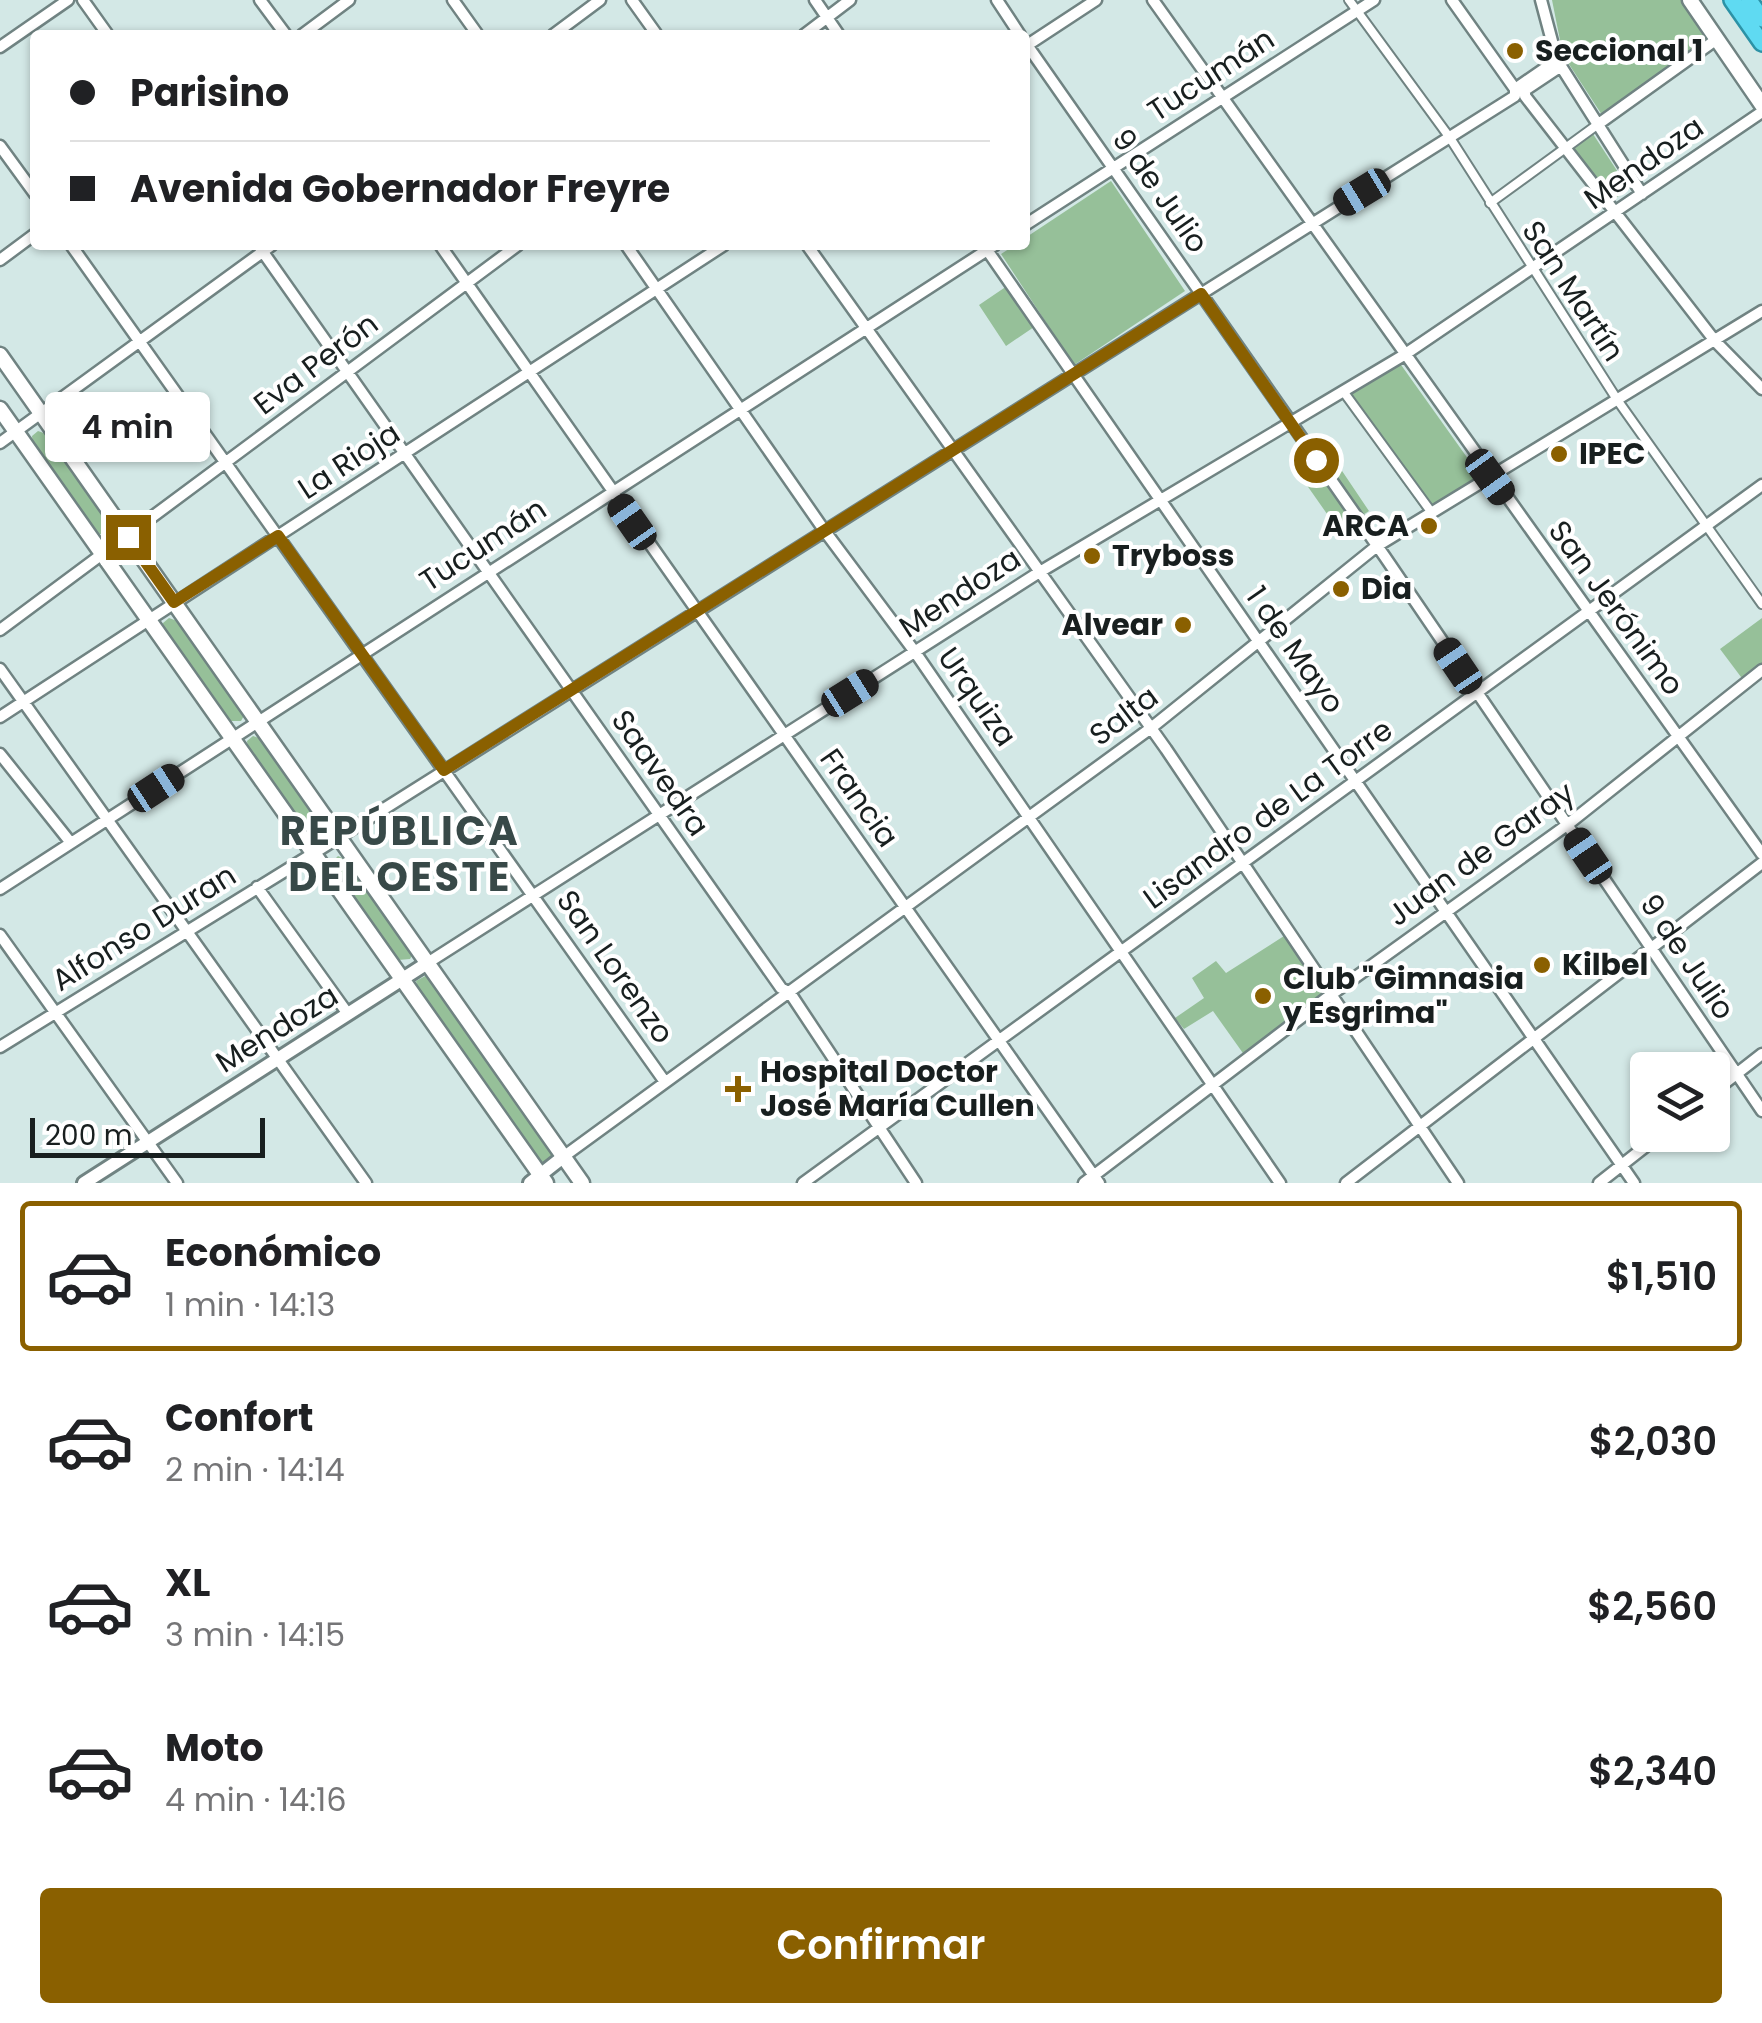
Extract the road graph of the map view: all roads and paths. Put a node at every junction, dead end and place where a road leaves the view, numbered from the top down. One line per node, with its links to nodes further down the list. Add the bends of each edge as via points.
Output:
1 (68, 0): 35 (street)
2 (83, 0): 23 (street)
3 (260, 0): 24 (street)
4 (349, 0): 25 (street)
5 (453, 0): 26 (street)
6 (600, 0): 27 (street)
7 (632, 0): 28 (street)
8 (815, 0): 21 (street)
9 (850, 0): 21 (street)
10 (997, 0): 31 (street, 9 de Julio)
11 (1096, 0): 32 (street)
12 (1153, 0): 39 (street, San Jerónimo)
13 (1349, 0): 20 (street, San Martín)
14 (1374, 0): 20 (street, Tucumán)
15 (1452, 0): 38 (street)
16 (1541, 0): 37 (street)
17 (1690, 0): 33 (main road)
18 (1732, 0): 34 (highway)
19 (1749, 0): 22 (highway)
20 (1356, 11): 39 (street, Tucumán); 42 (street, San Martín)
21 (827, 18): 29 (street); 30 (street)
22 (1762, 18)
23 (104, 30)
24 (282, 30)
25 (309, 30)
26 (474, 30)
27 (560, 30)
28 (653, 30)
29 (811, 30)
30 (835, 30)
31 (1016, 30)
32 (1030, 38)
33 (1717, 40): 40 (main road); 41 (street)
34 (1762, 43)
35 (0, 47)
36 (1030, 50): 45 (street, 9 de Julio)
37 (1559, 63): 38 (street, Alfonso Duran); 41 (street)
38 (1518, 94): 42 (street, Alfonso Duran); 44 (street)
39 (1221, 98): 45 (street, Tucumán); 50 (street, San Jerónimo)
40 (1762, 108): 47 (street, Mendoza)
41 (1598, 125): 44 (street); 47 (street)
42 (1450, 138): 48 (street, San Martín); 50 (street, Alfonso Duran)
43 (0, 146): 46 (street)
44 (1565, 148): 48 (street); 49 (street)
45 (1114, 168): 51 (street, Tucumán); 67 (street, 9 de Julio)
46 (30, 187)
47 (1642, 194): 49 (street, Mendoza)
48 (1490, 202): 64 (street, San Martín)
49 (1615, 212): 64 (street, Mendoza); 70 (street)
50 (1311, 222): 67 (street, Alfonso Duran); 73 (street, San Jerónimo)
51 (1030, 223)
52 (30, 238): 63 (street)
53 (75, 250): 71 (street, San Lorenzo)
54 (260, 250): 71 (street)
55 (266, 250): 74 (street, Saavedra)
56 (444, 250): 65 (street, Francia)
57 (511, 250): 65 (street, Eva Perón)
58 (630, 250): 66 (street, Urquiza)
59 (716, 250): 66 (street, La Rioja)
60 (810, 250): 69 (street)
61 (983, 250): 69 (street, Tucumán)
62 (990, 250): 76 (street, 1 de Mayo)
63 (0, 260)
64 (1532, 271): 73 (street, Mendoza); 79 (street, San Martín)
65 (466, 282): 74 (street, Eva Perón); 75 (street, Francia)
66 (657, 289): 75 (street, La Rioja); 81 (street, Urquiza)
67 (1201, 294): 76 (street, Alfonso Duran); 83 (street, 9 de Julio)
68 (1762, 311): 70 (street, Salta)
69 (864, 327): 81 (street, Tucumán); 86 (street)
70 (1716, 341): 77 (street); 79 (street, Salta)
71 (140, 342): 82 (street); 88 (street, San Lorenzo)
72 (0, 355): 82 (main road)
73 (1404, 355): 78 (street, Mendoza); 89 (street, San Jerónimo)
74 (347, 372): 87 (street, Saavedra); 88 (street, Eva Perón)
75 (529, 372): 87 (street, La Rioja); 91 (street, Francia)
76 (1071, 375): 86 (street, Alfonso Duran); 92 (street, 1 de Mayo)
77 (1762, 390)
78 (1343, 391): 83 (street, Mendoza); 93 (street)
79 (1618, 401): 89 (street, Salta); 94 (street, San Martín)
80 (0, 408): 84 (main road)
81 (741, 408): 91 (street, Tucumán); 95 (street, Urquiza)
82 (41, 414): 84 (street); 97 (main road)
83 (1289, 422): 92 (street, Mendoza); 98 (street, 9 de Julio)
84 (16, 431): 85 (street); 99 (main road)
85 (0, 442)
86 (953, 450): 95 (street, Alfonso Duran); 101 (street)
87 (404, 454): 96 (street, La Rioja); 100 (street, Saavedra)
88 (224, 464): 96 (street, San Lorenzo); 97 (street, Eva Perón)
89 (1490, 477): 93 (street, Salta); 104 (street, San Jerónimo)
90 (1762, 485): 94 (street, Lisandro de La Torre)
91 (611, 492): 100 (street, Tucumán); 105 (street, Francia)
92 (1158, 500): 101 (street, Mendoza); 108 (street, 1 de Mayo)
93 (1432, 513): 98 (street, Salta)
94 (1706, 524): 103 (street, San Martín); 104 (street, Lisandro de La Torre)
95 (824, 530): 105 (street, Alfonso Duran); 109 (street, Urquiza)
96 (278, 536): 102 (street, La Rioja); 110 (street, San Lorenzo)
97 (128, 537): 99 (street, Eva Perón); 102 (main road)
98 (1377, 546): 108 (street, Salta); 114 (street, 9 de Julio)
99 (104, 554): 106 (main road); 107 (street, Eva Perón)
100 (487, 572): 110 (street, Tucumán); 113 (street, Saavedra)
101 (1038, 573): 109 (street, Mendoza); 118 (street)
102 (174, 602): 106 (street, La Rioja); 117 (main road)
103 (1762, 604)
104 (1588, 610): 114 (street, Lisandro de La Torre); 120 (street, San Jerónimo)
105 (695, 611): 113 (street, Alfonso Duran); 119 (street, Francia)
106 (150, 619): 115 (street, La Rioja); 121 (main road)
107 (0, 630)
108 (1258, 641): 118 (street, Salta); 124 (street, 1 de Mayo)
109 (915, 652): 119 (street, Mendoza); 126 (street, Urquiza)
110 (362, 654): 117 (street, Tucumán); 123 (street, San Lorenzo)
111 (0, 669): 115 (street)
112 (1762, 670): 120 (street, Juan de Garay)
113 (570, 689): 123 (street, Alfonso Duran); 125 (street, Saavedra)
114 (1477, 694): 124 (street, Lisandro de La Torre); 128 (street, 9 de Julio)
115 (24, 702): 116 (street, La Rioja); 127 (street)
116 (0, 717)
117 (258, 722): 121 (street, Tucumán); 129 (main road)
118 (1151, 728): 126 (street, Salta); 134 (street)
119 (784, 734): 125 (street, Mendoza); 138 (street, Francia)
120 (1677, 736): 128 (street, Juan de Garay); 132 (street, San Jerónimo)
121 (233, 739): 127 (street, Tucumán); 131 (main road)
122 (0, 754): 130 (street)
123 (444, 770): 129 (street, Alfonso Duran); 137 (street, San Lorenzo)
124 (1356, 783): 134 (street, Lisandro de La Torre); 139 (street, 1 de Mayo)
125 (658, 815): 137 (street, Mendoza); 146 (street, Saavedra)
126 (1030, 818): 138 (street, Salta); 143 (street, Urquiza)
127 (107, 820): 130 (street, Tucumán); 140 (street)
128 (1567, 825): 139 (street, Juan de Garay); 142 (street, 9 de Julio)
129 (338, 837): 131 (street, Alfonso Duran); 144 (main road)
130 (72, 844): 136 (street, Tucumán)
131 (314, 853): 135 (street, Alfonso Duran); 145 (main road)
132 (1762, 854)
133 (1762, 863): 142 (street)
134 (1242, 864): 143 (street, Lisandro de La Torre); 147 (street)
135 (257, 887): 140 (street, Alfonso Duran); 149 (street)
136 (0, 890)
137 (534, 894): 144 (street, Mendoza); 157 (street, San Lorenzo)
138 (906, 908): 146 (street, Salta); 150 (street, Francia)
139 (1447, 910): 147 (street, Juan de Garay); 151 (street, 1 de Mayo)
140 (187, 930): 148 (street, Alfonso Duran); 154 (street)
141 (0, 935): 148 (street)
142 (1652, 950): 151 (street); 155 (street, 9 de Julio)
143 (1120, 952): 150 (street, Lisandro de La Torre); 158 (street, Urquiza)
144 (429, 962): 145 (street, Mendoza); 164 (main road)
145 (403, 979): 149 (street, Mendoza); 166 (main road)
146 (790, 994): 157 (street, Salta); 160 (street, Saavedra)
147 (1332, 994): 158 (street, Juan de Garay); 161 (street)
148 (56, 1012): 152 (street, Alfonso Duran); 162 (street)
149 (348, 1014): 154 (street, Mendoza)
150 (999, 1038): 160 (street, Lisandro de La Torre); 167 (street, Francia)
151 (1534, 1038): 161 (street); 165 (street, 1 de Mayo)
152 (0, 1047)
153 (1762, 1054): 155 (street)
154 (278, 1057): 162 (street, Mendoza); 170 (street)
155 (1737, 1074): 156 (street); 159 (street, 9 de Julio)
156 (1730, 1079)
157 (665, 1082): 164 (street, Salta)
158 (1214, 1084): 167 (street, Juan de Garay); 174 (street, Urquiza)
159 (1762, 1110)
160 (879, 1127): 172 (street, Lisandro de La Torre); 173 (street, Saavedra)
161 (1420, 1127): 175 (street); 176 (street)
162 (147, 1142): 168 (street, Mendoza); 169 (street)
163 (1639, 1152): 165 (street)
164 (564, 1157): 166 (street, Salta); 171 (main road)
165 (1622, 1166): 177 (street); 178 (street, 1 de Mayo)
166 (539, 1180)
167 (1092, 1181)
168 (84, 1183)
169 (177, 1183)
170 (366, 1183)
171 (582, 1183)
172 (803, 1183)
173 (916, 1183)
174 (1280, 1183)
175 (1346, 1183)
176 (1458, 1183)
177 (1599, 1183)
178 (1634, 1183)

